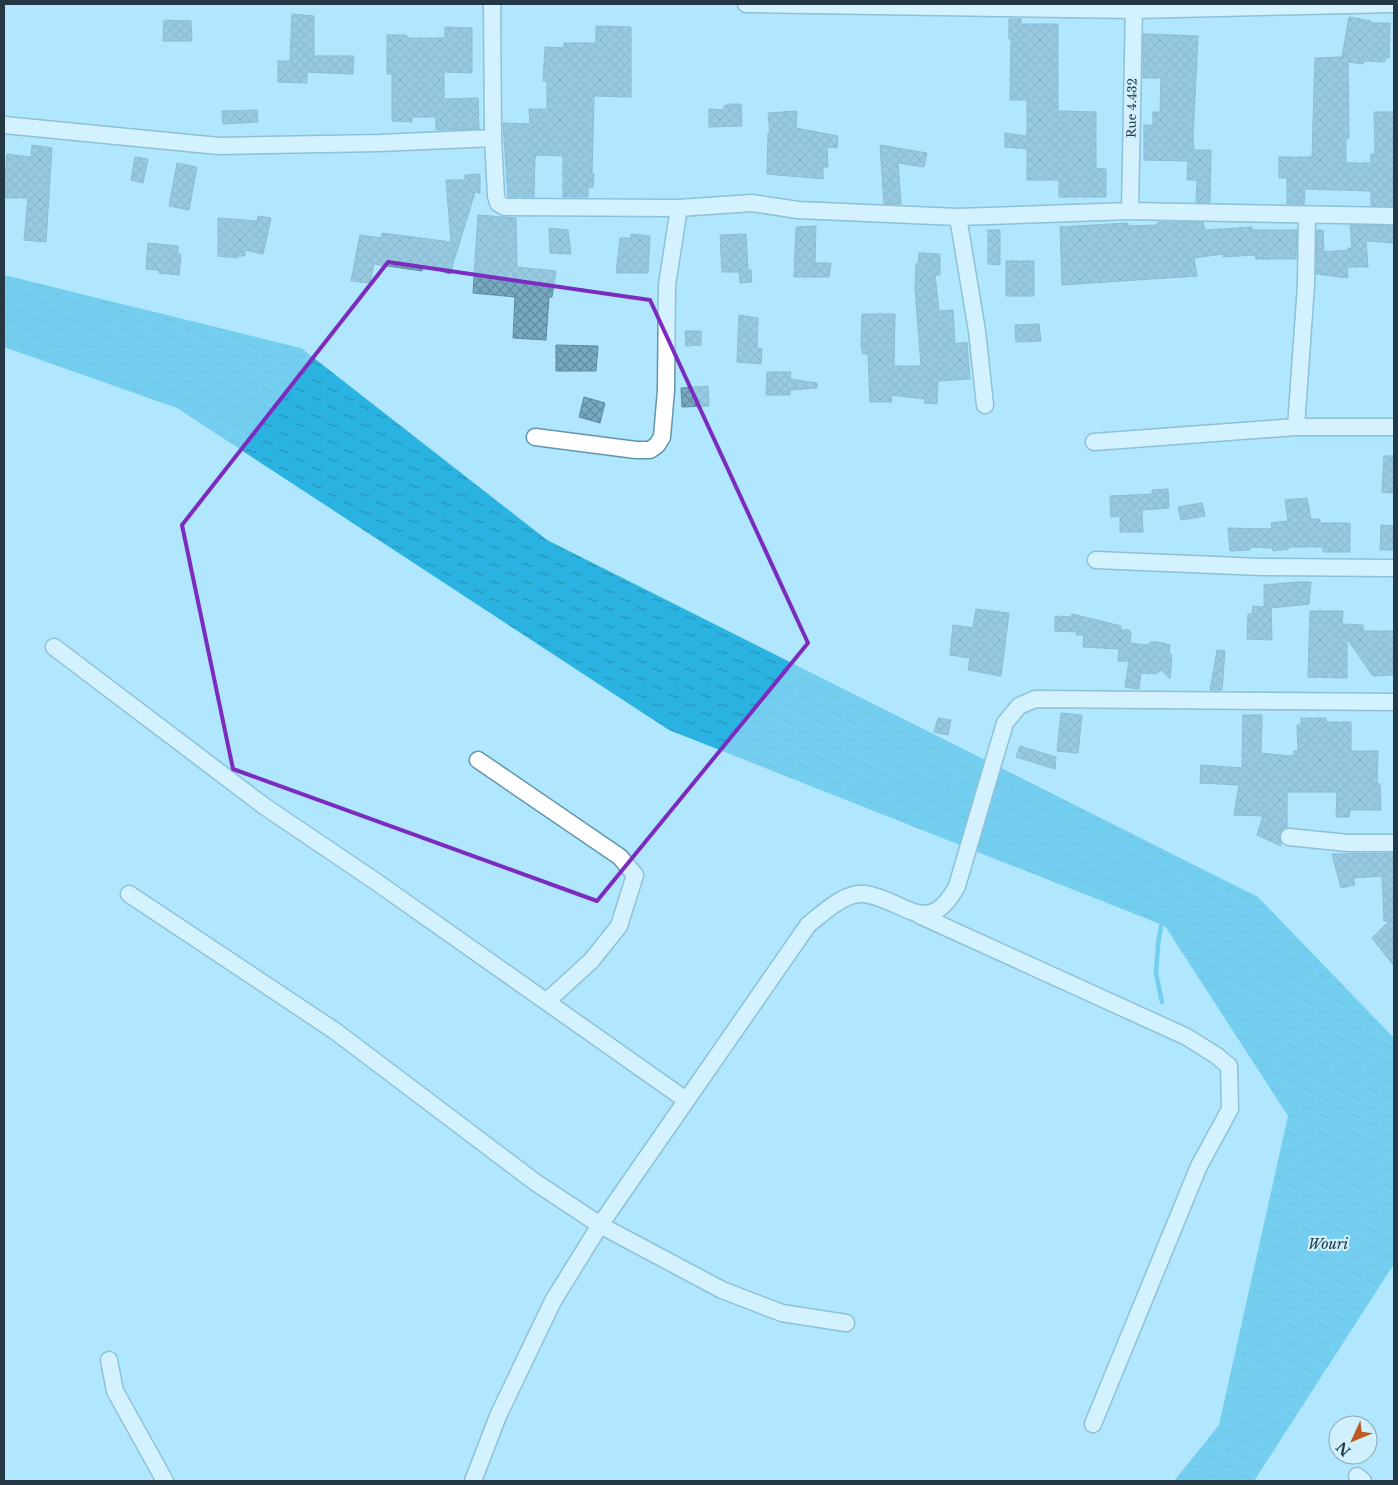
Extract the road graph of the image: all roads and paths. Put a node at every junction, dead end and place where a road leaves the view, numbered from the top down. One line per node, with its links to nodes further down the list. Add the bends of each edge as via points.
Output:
1 (492, 4): 6 (street)
2 (746, 4): 4 (street)
3 (1394, 4): 4 (street)
4 (1134, 7): 8 (street, Rue 4.432)
5 (4, 125): 6 (street, via 219,146)
6 (493, 138): 7 (street, via 496,196 498,203 505,207)
7 (679, 208): 11 (street, via 752,204 816,211); 15 (street, via 666,284 666,390 662,437 650,450)
8 (1130, 211): 9 (street); 11 (street)
9 (1307, 215): 10 (street); 14 (street, via 1306,284)
10 (1394, 216)
11 (958, 217): 12 (street, via 977,330)
12 (985, 406)
13 (1394, 426): 14 (street)
14 (1296, 427): 16 (street)
15 (536, 437)
16 (1094, 442)
17 (1096, 560): 18 (street, via 1262,567)
18 (1394, 568)
19 (54, 647): 26 (street, via 264,806)
20 (1394, 702): 25 (street, via 1035,699 1019,706 1005,723 958,886 950,900 936,912)
21 (478, 760): 26 (street, via 620,857 635,875 619,926 591,961)
22 (1289, 837): 23 (street, via 1348,844)
23 (1394, 842)
24 (129, 894): 28 (street, via 335,1031 534,1182)
25 (919, 915): 27 (street, via 864,894 836,901 808,925); 31 (street, via 1187,1038 1229,1066 1230,1109 1199,1166)
26 (548, 1001): 27 (street)
27 (686, 1100): 28 (street)
28 (600, 1225): 29 (street, via 722,1290 782,1313); 33 (street, via 553,1301 498,1416)
29 (846, 1323)
30 (109, 1360): 32 (street, via 115,1391)
31 (1093, 1424)
32 (164, 1481)
33 (473, 1481)

